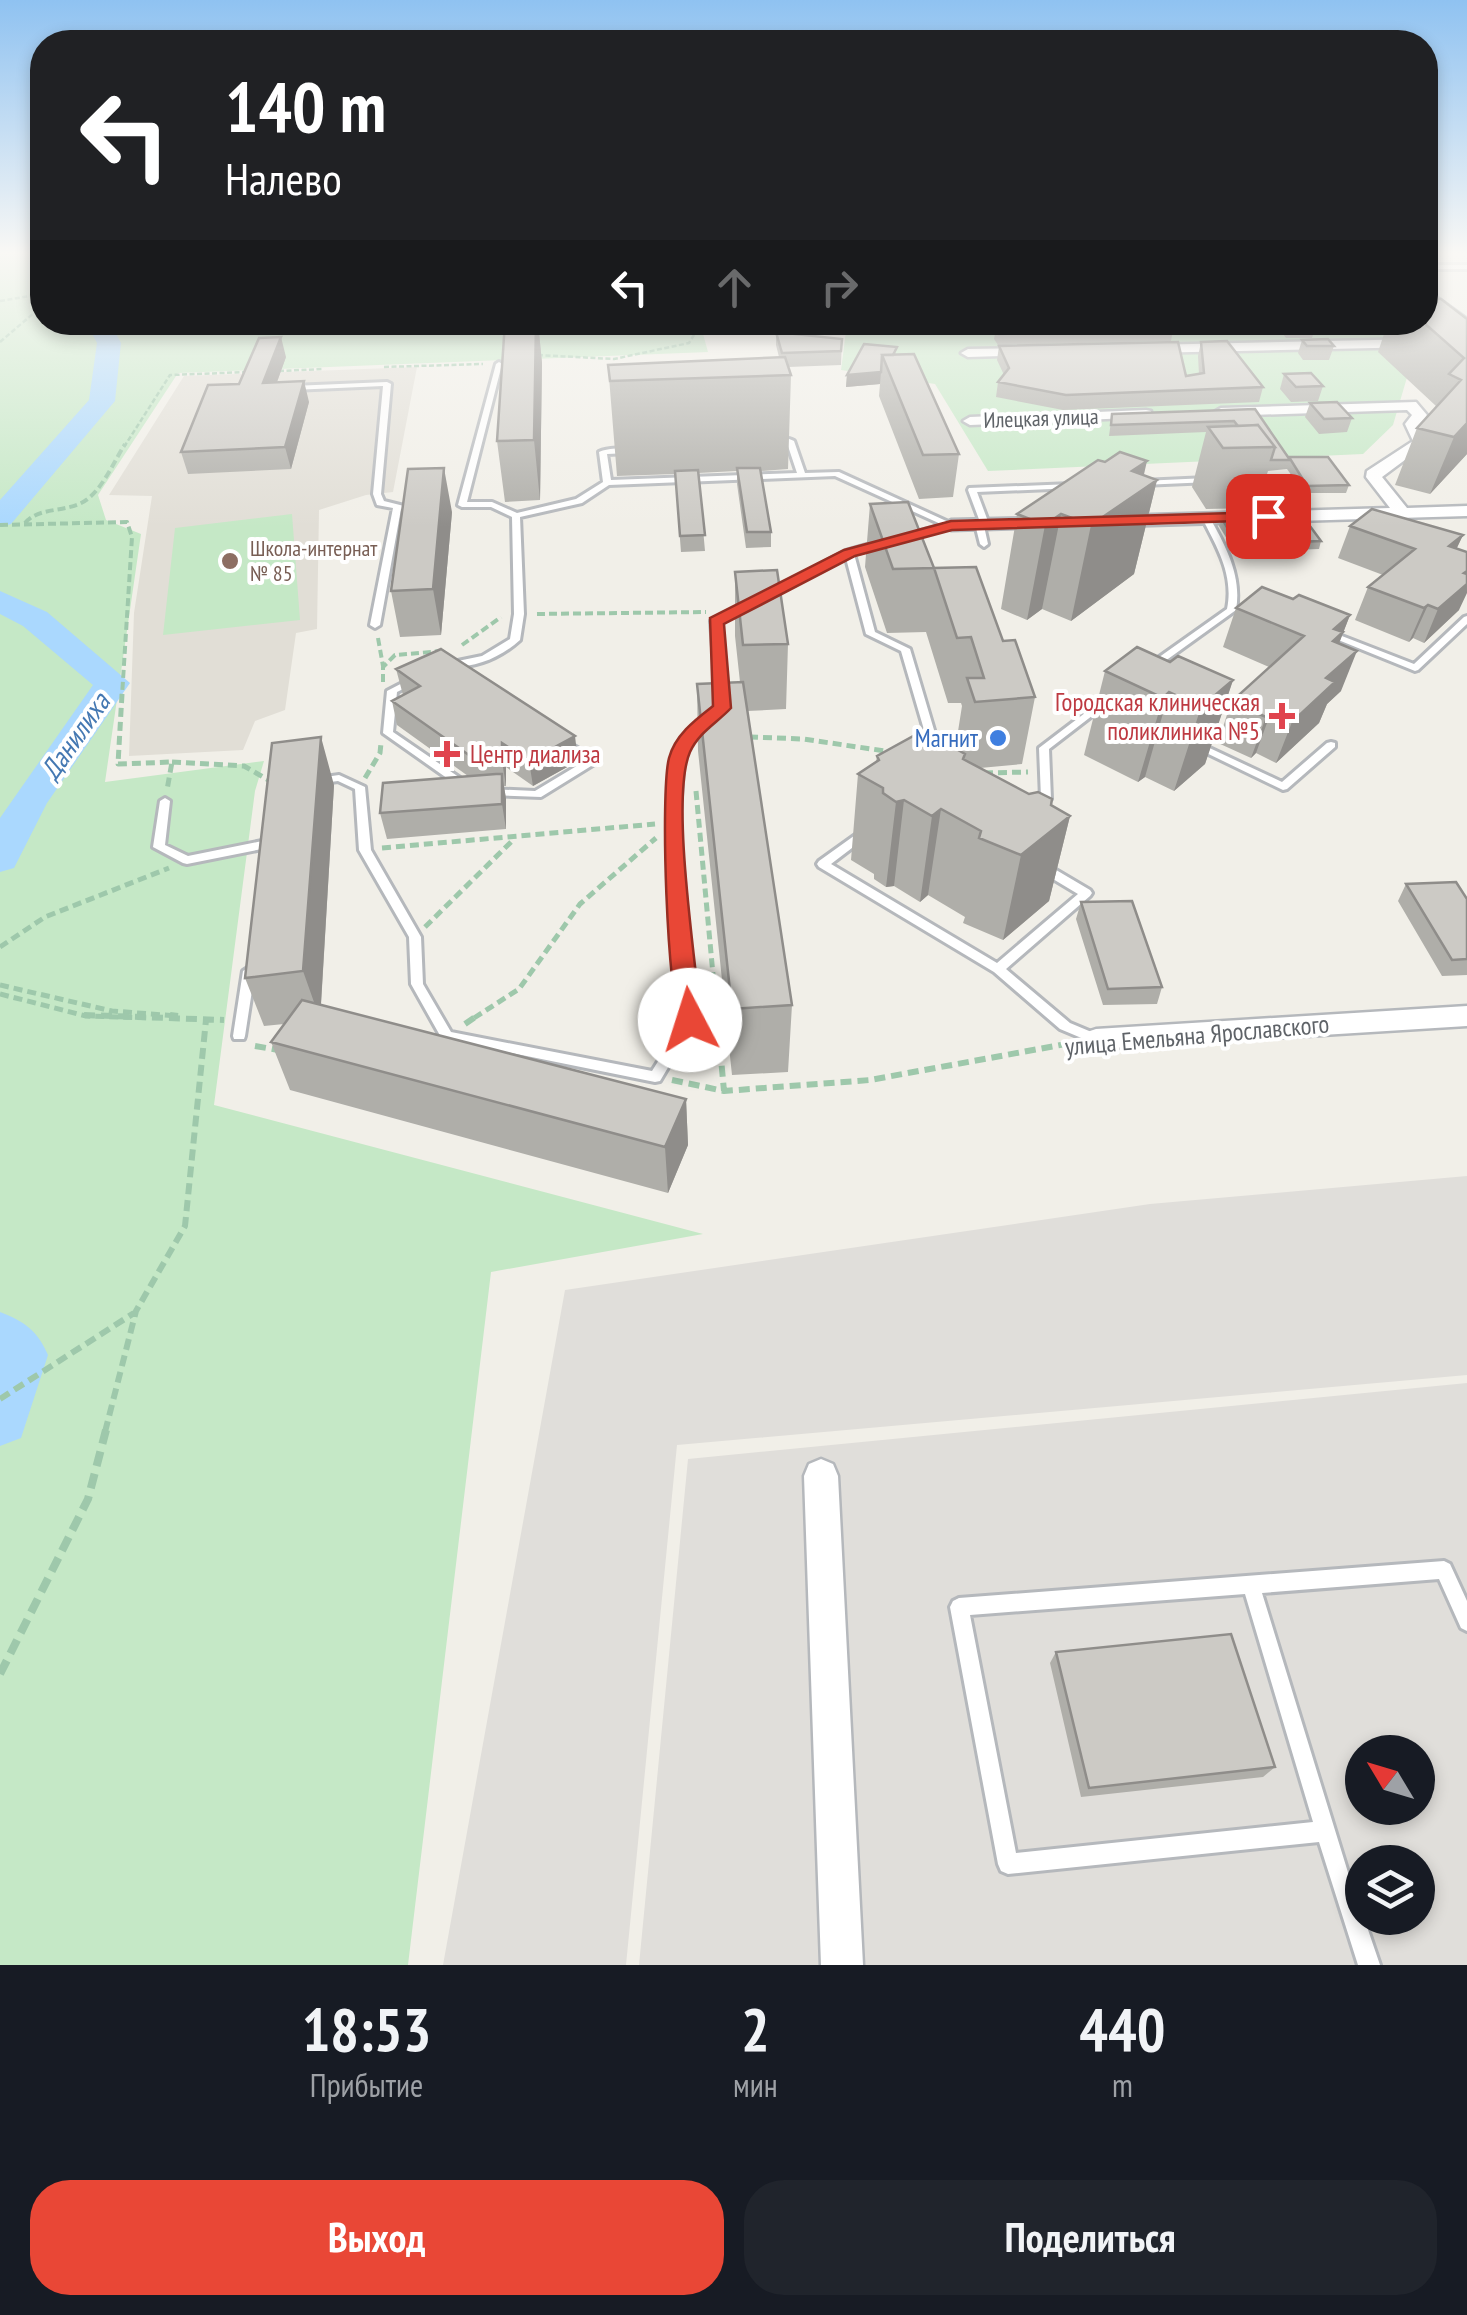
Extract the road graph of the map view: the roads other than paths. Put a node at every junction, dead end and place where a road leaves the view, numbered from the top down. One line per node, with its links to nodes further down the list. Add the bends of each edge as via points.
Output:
1 (1395, 344): 2 (street)
2 (1128, 350)
3 (1048, 352): 4 (street)
4 (968, 353)
5 (499, 364): 19 (lane)
6 (286, 388): 21 (lane, via 387,384 377,494 380,503)
7 (1200, 412): 23 (street, via 1411,405 1420,416 1412,424 1420,442 1374,477)
8 (1162, 414): 9 (street, Илецкая улица)
9 (970, 421)
10 (753, 444): 12 (lane, via 790,442)
11 (641, 450): 15 (lane, via 603,452)
12 (802, 475): 15 (lane); 30 (lane, via 836,474)
13 (1230, 479): 25 (lane, via 1275,486)
14 (1210, 480): 16 (lane)
15 (608, 483): 24 (lane, via 579,501)
16 (1131, 483)
17 (1091, 485): 29 (lane, via 972,490)
18 (446, 505): 19 (lane)
19 (462, 505): 24 (lane, via 492,504)
20 (413, 506): 21 (lane)
21 (397, 507): 36 (lane)
22 (1467, 511): 23 (street)
23 (1402, 513): 25 (street)
24 (516, 516): 39 (lane, via 515,640 473,664 444,666)
25 (1299, 516): 26 (street)
26 (1206, 518): 27 (street); 33 (lane)
27 (1096, 521)
28 (1059, 522): 29 (street)
29 (982, 524): 30 (street); 31 (lane)
30 (951, 525): 32 (lane)
31 (984, 544)
32 (849, 553): 47 (lane, via 871,634 905,649); 48 (lane, via 716,622 722,708 693,731 679,756 673,823 690,1020 654,1077 442,1039 417,984 415,936 365,850 360,787 339,778)
33 (1236, 596): 34 (lane); 40 (lane, via 1231,610)
34 (1254, 604)
35 (1467, 619): 37 (lane, via 1415,668)
36 (375, 625)
37 (1307, 625)
38 (425, 675): 45 (lane, via 392,691 388,733 472,792 537,795 592,761)
39 (463, 676)
40 (1136, 678)
41 (1120, 690): 42 (lane)
42 (1104, 701): 43 (lane); 50 (lane, via 1044,748 1046,799)
43 (1122, 710)
44 (1176, 736): 46 (lane, via 1283,787)
45 (560, 740)
46 (1331, 745)
47 (939, 764)
48 (278, 786)
49 (165, 802): 53 (lane, via 159,847 187,860)
50 (1034, 810)
51 (271, 824): 53 (lane)
52 (870, 829): 57 (lane, via 823,864)
53 (267, 844): 55 (lane)
54 (1026, 858): 57 (lane, via 1086,893)
55 (264, 862)
56 (251, 956): 59 (lane)
57 (998, 969): 60 (lane, via 1065,1026)
58 (1467, 1016): 60 (street, улица Емельяна Ярославского)
59 (240, 1036)
60 (1096, 1039)
61 (821, 1476): 65 (street)
62 (1251, 1585): 63 (lane, via 1444,1570); 64 (lane); 64 (lane, via 959,1607 1008,1864)
63 (1467, 1622)
64 (1326, 1831): 66 (lane)
65 (842, 1965)
66 (1369, 1965)

